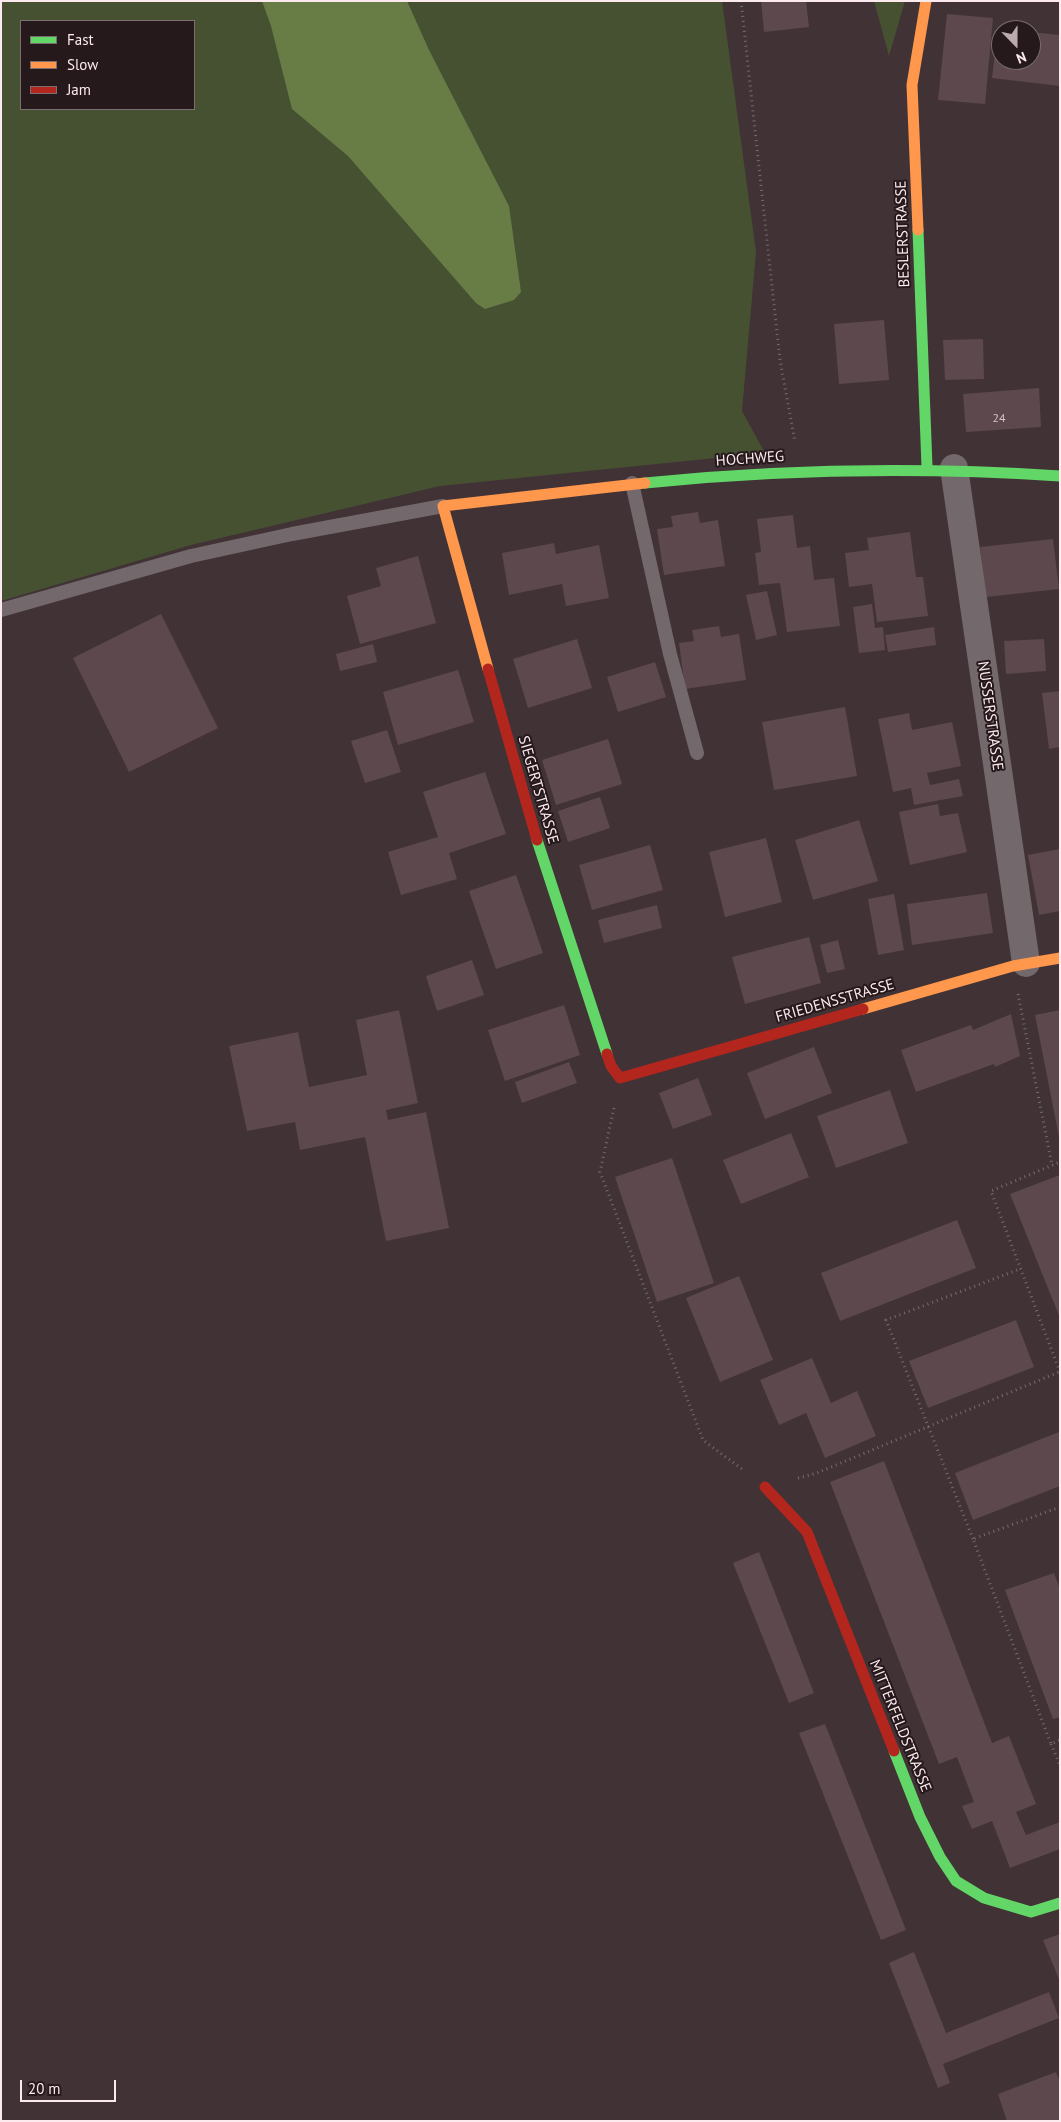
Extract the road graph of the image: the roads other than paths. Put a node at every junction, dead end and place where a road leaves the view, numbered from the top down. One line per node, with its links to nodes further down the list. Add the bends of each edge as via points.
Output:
1 (926, 1): 2 (street, BESLERSTRASSE, via 912,85)
2 (940, 468): 3 (street, HOCHWEG); 4 (street, HOCHWEG, via 800,470); 9 (street, NUSSERSTRASSE)
3 (1060, 476)
4 (632, 483): 5 (street, HOCHWEG); 7 (lane, via 670,654)
5 (443, 506): 6 (lane, via 191,556); 10 (street, SIEGERTSTRASSE, via 559,913 611,1066)
6 (1, 610)
7 (697, 753)
8 (1060, 958): 9 (street, FRIEDENSSTRASSE)
9 (1020, 965): 10 (street, FRIEDENSSTRASSE)
10 (620, 1078)
11 (765, 1487): 12 (street, MITTERFELDSTRASSE, via 807,1532 920,1817 956,1881 984,1898 1031,1912)
12 (1060, 1903)

